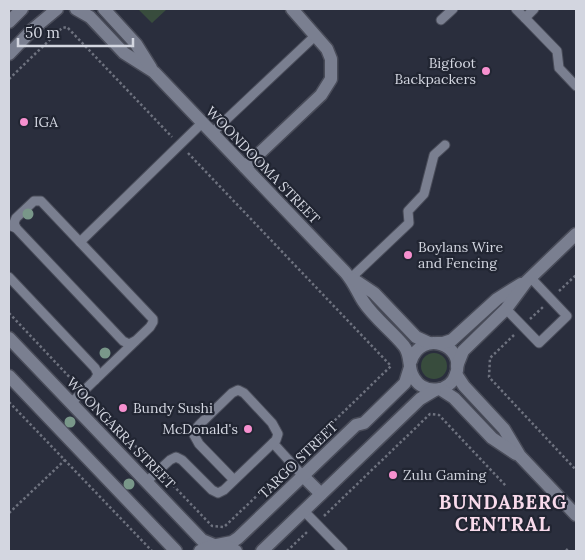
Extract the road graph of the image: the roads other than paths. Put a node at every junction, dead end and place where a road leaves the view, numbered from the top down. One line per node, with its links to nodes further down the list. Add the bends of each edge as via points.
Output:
1 (22, 9): 11 (street)
2 (57, 9): 13 (street, via 33,28)
3 (76, 9): 14 (street, WOONDOOMA STREET, via 90,17 124,53)
4 (104, 9): 14 (street, WOONDOOMA STREET, via 136,44)
5 (292, 9): 12 (street)
6 (453, 9): 10 (lane)
7 (516, 9): 9 (lane)
8 (534, 9): 9 (lane)
9 (525, 18): 15 (lane, via 556,51 559,68)
10 (441, 20)
11 (9, 22)
12 (316, 35): 17 (lane); 19 (street, via 331,59 331,79 326,89)
13 (9, 54)
14 (154, 72): 16 (street, WOONDOOMA STREET)
15 (576, 86)
16 (202, 123): 17 (street, WOONDOOMA STREET); 22 (lane)
17 (212, 133): 19 (street, WOONDOOMA STREET)
18 (445, 145): 24 (lane, via 434,155 424,194 408,211 408,223)
19 (245, 167): 24 (street, WOONDOOMA STREET)
20 (12, 227): 22 (lane, via 16,218 38,200); 28 (lane, via 123,341 129,344)
21 (576, 234): 25 (street)
22 (80, 242): 28 (lane, via 153,319 150,327)
23 (9, 278): 33 (lane, via 95,368 98,374)
24 (351, 278): 29 (street, WOONDOOMA STREET, via 374,293 416,336); 30 (street, WOONDOOMA STREET, via 364,302 405,347)
25 (528, 279): 26 (street); 26 (lane, via 567,316 539,342); 29 (street, via 497,299 452,340)
26 (506, 309): 31 (street, via 463,351)
27 (9, 338): 35 (street, WOONGARRA STREET)
28 (136, 341): 33 (lane)
29 (433, 343): 30 (street, via 416,351); 31 (street, via 449,348)
30 (410, 364): 34 (street, via 418,383 429,390); 38 (street, TARGO STREET, via 405,383)
31 (457, 370): 34 (street, via 453,380); 37 (street, via 464,386 504,429)
32 (9, 376): 45 (street)
33 (95, 380): 35 (lane)
34 (438, 390): 37 (street, via 454,398 492,438); 41 (street, via 420,399)
35 (71, 403): 40 (street, WOONGARRA STREET)
36 (273, 443): 38 (lane); 39 (lane); 39 (lane, via 278,434 272,423 244,393 235,391 195,430 194,435)
37 (520, 456): 42 (street)
38 (303, 476): 41 (street); 44 (street, TARGO STREET, via 238,538)
39 (234, 480): 40 (lane, via 224,490 214,492 176,457)
40 (146, 482): 44 (street, WOONGARRA STREET, via 202,540)
41 (321, 494): 43 (street)
42 (575, 510)
43 (304, 511): 48 (street); 49 (lane)
44 (216, 545): 46 (street, TARGO STREET); 47 (street, WOONGARRA STREET)
45 (176, 551)
46 (200, 551)
47 (236, 551)
48 (262, 551)
49 (343, 551)

